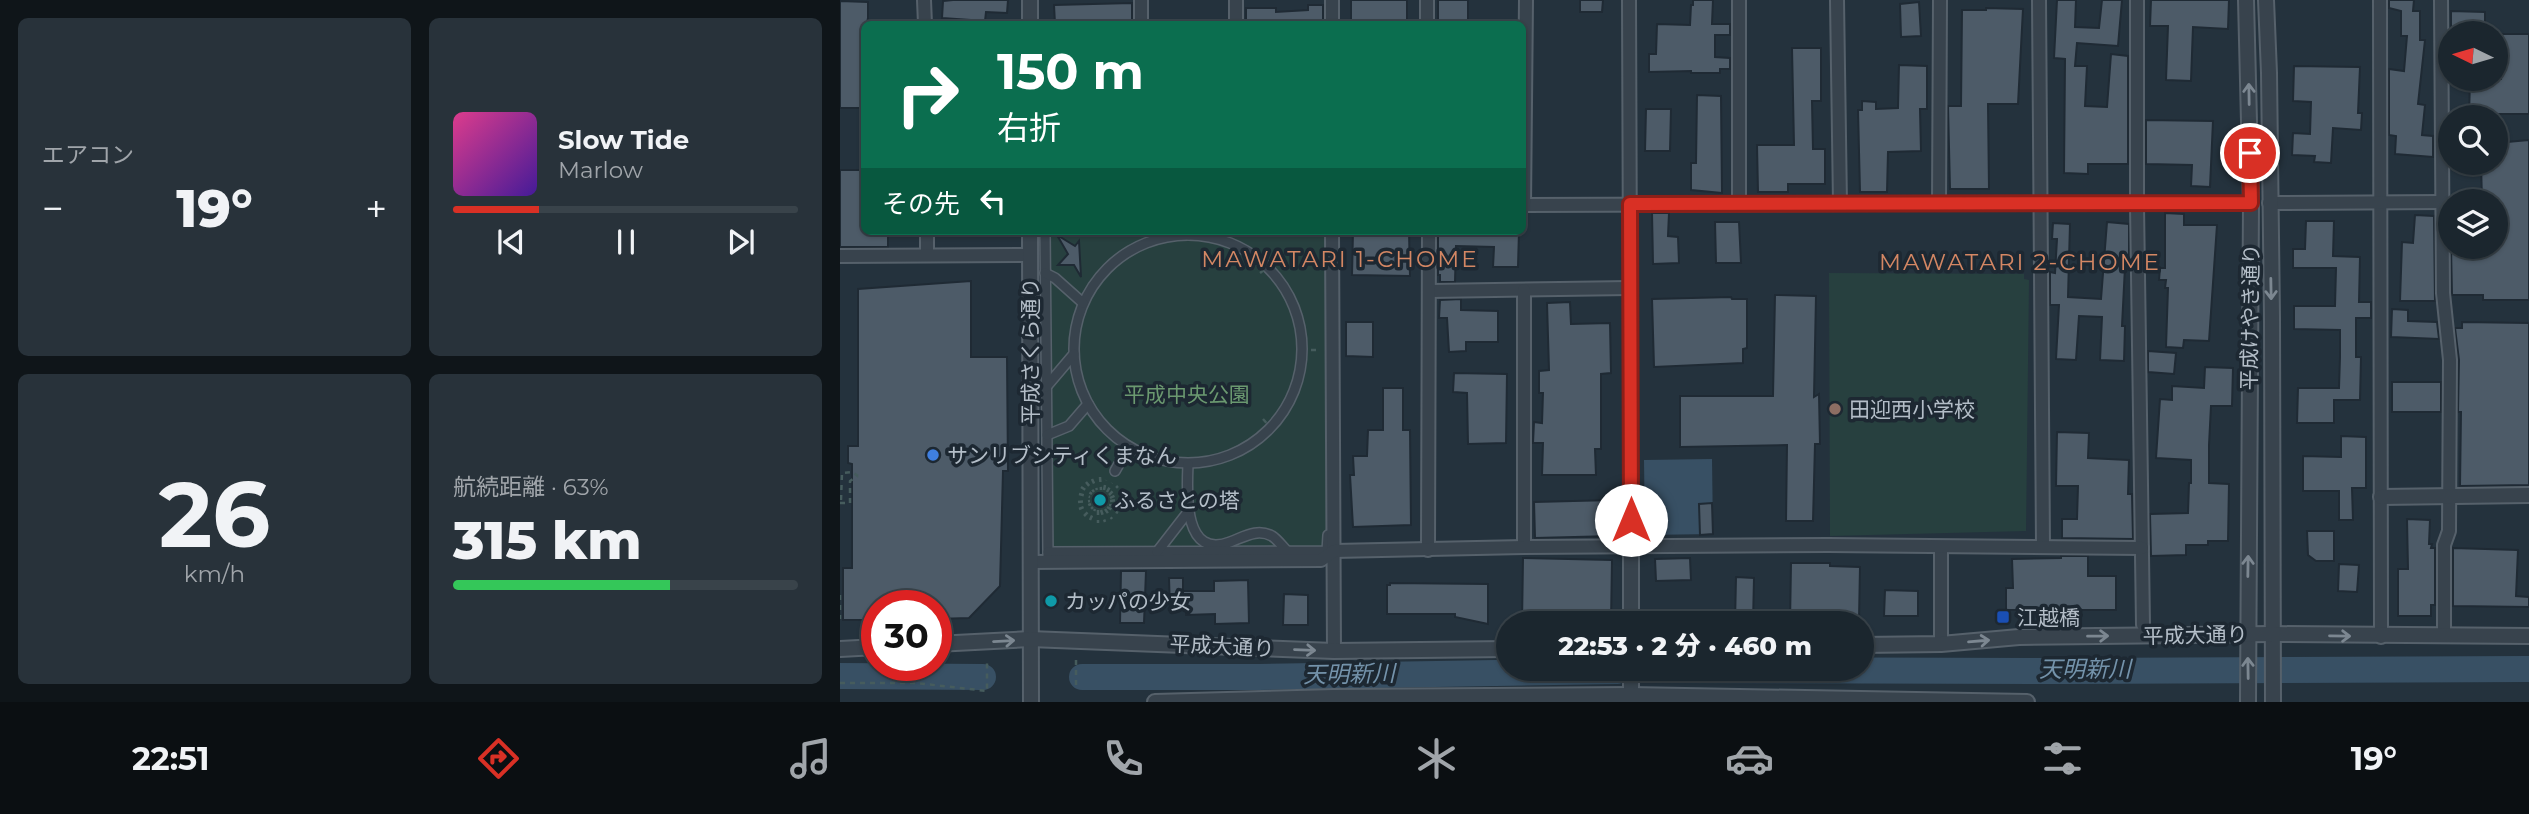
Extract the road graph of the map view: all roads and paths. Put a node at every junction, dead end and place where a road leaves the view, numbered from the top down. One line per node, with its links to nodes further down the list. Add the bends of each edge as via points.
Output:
1 (925, 0): 18 (street)
2 (1030, 0): 19 (street)
3 (1141, 0): 20 (street)
4 (1236, 0): 21 (street)
5 (1332, 0): 22 (street)
6 (1427, 0): 23 (street)
7 (1526, 0): 24 (street)
8 (1629, 0): 31 (street)
9 (1740, 0): 32 (street)
10 (1838, 0): 33 (street)
11 (1940, 0): 34 (street)
12 (2039, 0): 27 (street)
13 (2137, 0): 36 (street)
14 (2246, 0): 28 (street, 平成けやき通り, one-way to 14)
15 (2266, 0): 29 (street, 平成けやき通り)
16 (2381, 0): 30 (street)
17 (2441, 0): 25 (street)
18 (925, 21)
19 (1030, 21)
20 (1141, 21)
21 (1236, 21)
22 (1332, 21)
23 (1427, 21)
24 (1526, 21)
25 (2443, 189)
26 (2438, 202): 30 (street)
27 (2040, 203): 34 (street); 36 (street); 91 (street)
28 (2251, 203): 36 (street); 103 (street, 平成けやき通り, one-way to 28)
29 (2269, 203): 30 (street); 102 (street, 平成けやき通り, one-way to 102)
30 (2381, 203): 72 (street)
31 (1630, 204): 32 (street); 35 (street); 47 (street)
32 (1739, 204): 33 (street)
33 (1840, 204): 34 (street)
34 (1938, 204)
35 (1526, 205)
36 (2137, 205): 92 (street)
37 (927, 235): 42 (street)
38 (1030, 235): 43 (street, 平成さくら通り)
39 (1045, 235): 46 (street)
40 (1332, 235): 52 (street)
41 (1429, 235): 49 (street)
42 (927, 255): 43 (street); 44 (street)
43 (1030, 255): 97 (street, 平成さくら通り)
44 (840, 257)
45 (2443, 259): 73 (street, via 2450,360)
46 (1045, 273): 50 (street); 54 (street)
47 (1630, 288): 48 (street); 89 (street)
48 (1524, 290): 49 (street); 88 (street)
49 (1431, 291): 93 (street)
50 (1083, 303): 51 (street, via 1101,273 1132,248 1170,235 1188,239 1209,236 1244,248 1292,300 1302,335); 53 (street)
51 (1301, 350): 52 (path); 57 (street, via 1301,372 1288,406)
52 (1329, 350): 95 (street)
53 (1074, 354): 54 (street); 55 (street, via 1079,386)
54 (1046, 387): 58 (street)
55 (1088, 404): 58 (street, via 1069,426); 59 (street, via 1098,421)
56 (1263, 419): 57 (path)
57 (1270, 428): 60 (street, via 1236,454)
58 (1047, 435): 96 (street, via 1048,554)
59 (1128, 448): 60 (street, via 1164,462); 61 (street)
60 (1188, 464): 80 (street)
61 (1115, 471)
62 (1100, 477): 75 (path)
63 (1092, 479): 75 (path)
64 (1086, 482): 75 (path)
65 (1106, 482): 75 (path)
66 (1111, 484): 75 (path)
67 (1118, 486): 75 (path)
68 (1082, 488): 75 (path)
69 (1122, 492): 75 (path)
70 (1079, 494): 75 (path)
71 (2529, 495): 73 (street)
72 (2381, 497): 73 (street); 106 (street)
73 (2450, 497): 104 (street, via 2444,545)
74 (1123, 499): 75 (path)
75 (1100, 500): 76 (path); 78 (path); 79 (path); 81 (path); 82 (path); 83 (path); 84 (path); 85 (path); 86 (path)
76 (1078, 502)
77 (842, 503): 77 (path, via 850,503 850,481 858,476 852,472 842,475)
78 (1122, 507)
79 (1079, 509)
80 (1188, 512): 94 (street, via 1192,526 1210,543 1228,543 1258,533 1272,536); 96 (street)
81 (1118, 513)
82 (1084, 516)
83 (1112, 519)
84 (1090, 520)
85 (1105, 522)
86 (1098, 523)
87 (1329, 533): 94 (street, via 1327,551)
88 (1524, 547): 89 (street); 93 (street)
89 (1631, 547): 90 (street); 99 (street)
90 (1941, 547): 91 (street); 109 (street)
91 (2043, 547): 92 (street)
92 (2142, 548): 101 (street)
93 (1427, 550): 95 (street)
94 (1287, 551): 96 (street)
95 (1334, 551): 97 (street, via 1321,560); 114 (street)
96 (1157, 552)
97 (1030, 562): 107 (street, 平成さくら通り)
98 (840, 595): 100 (path)
99 (1631, 611)
100 (840, 619)
101 (2143, 625)
102 (2272, 634): 103 (street, 平成大通り); 106 (street, 平成大通り, one-way to 106); 126 (street, 平成けやき通り)
103 (2247, 635): 109 (street, 平成大通り, one-way to 103, via 2019,637); 125 (street, 平成けやき通り, one-way to 103)
104 (2444, 636): 105 (street, 平成大通り); 106 (street, 平成大通り)
105 (2529, 636)
106 (2381, 637)
107 (1030, 639): 108 (street, 平成大通り, one-way to 107); 114 (street, 平成大通り, one-way to 114); 122 (street, 平成さくら通り)
108 (952, 643)
109 (1941, 644): 110 (street, 平成大通り)
110 (1874, 645)
111 (861, 648): 112 (street)
112 (840, 649)
113 (1496, 649): 114 (street, 平成大通り)
114 (1334, 651)
115 (1076, 656): 118 (path)
116 (987, 660): 117 (path, via 987,691 915,683)
117 (840, 683)
118 (1076, 685)
119 (1631, 694): 120 (street); 121 (street)
120 (1333, 700): 123 (street)
121 (1944, 701): 124 (street)
122 (1031, 702)
123 (1155, 702)
124 (2027, 702)
125 (2248, 702)
126 (2273, 702)

